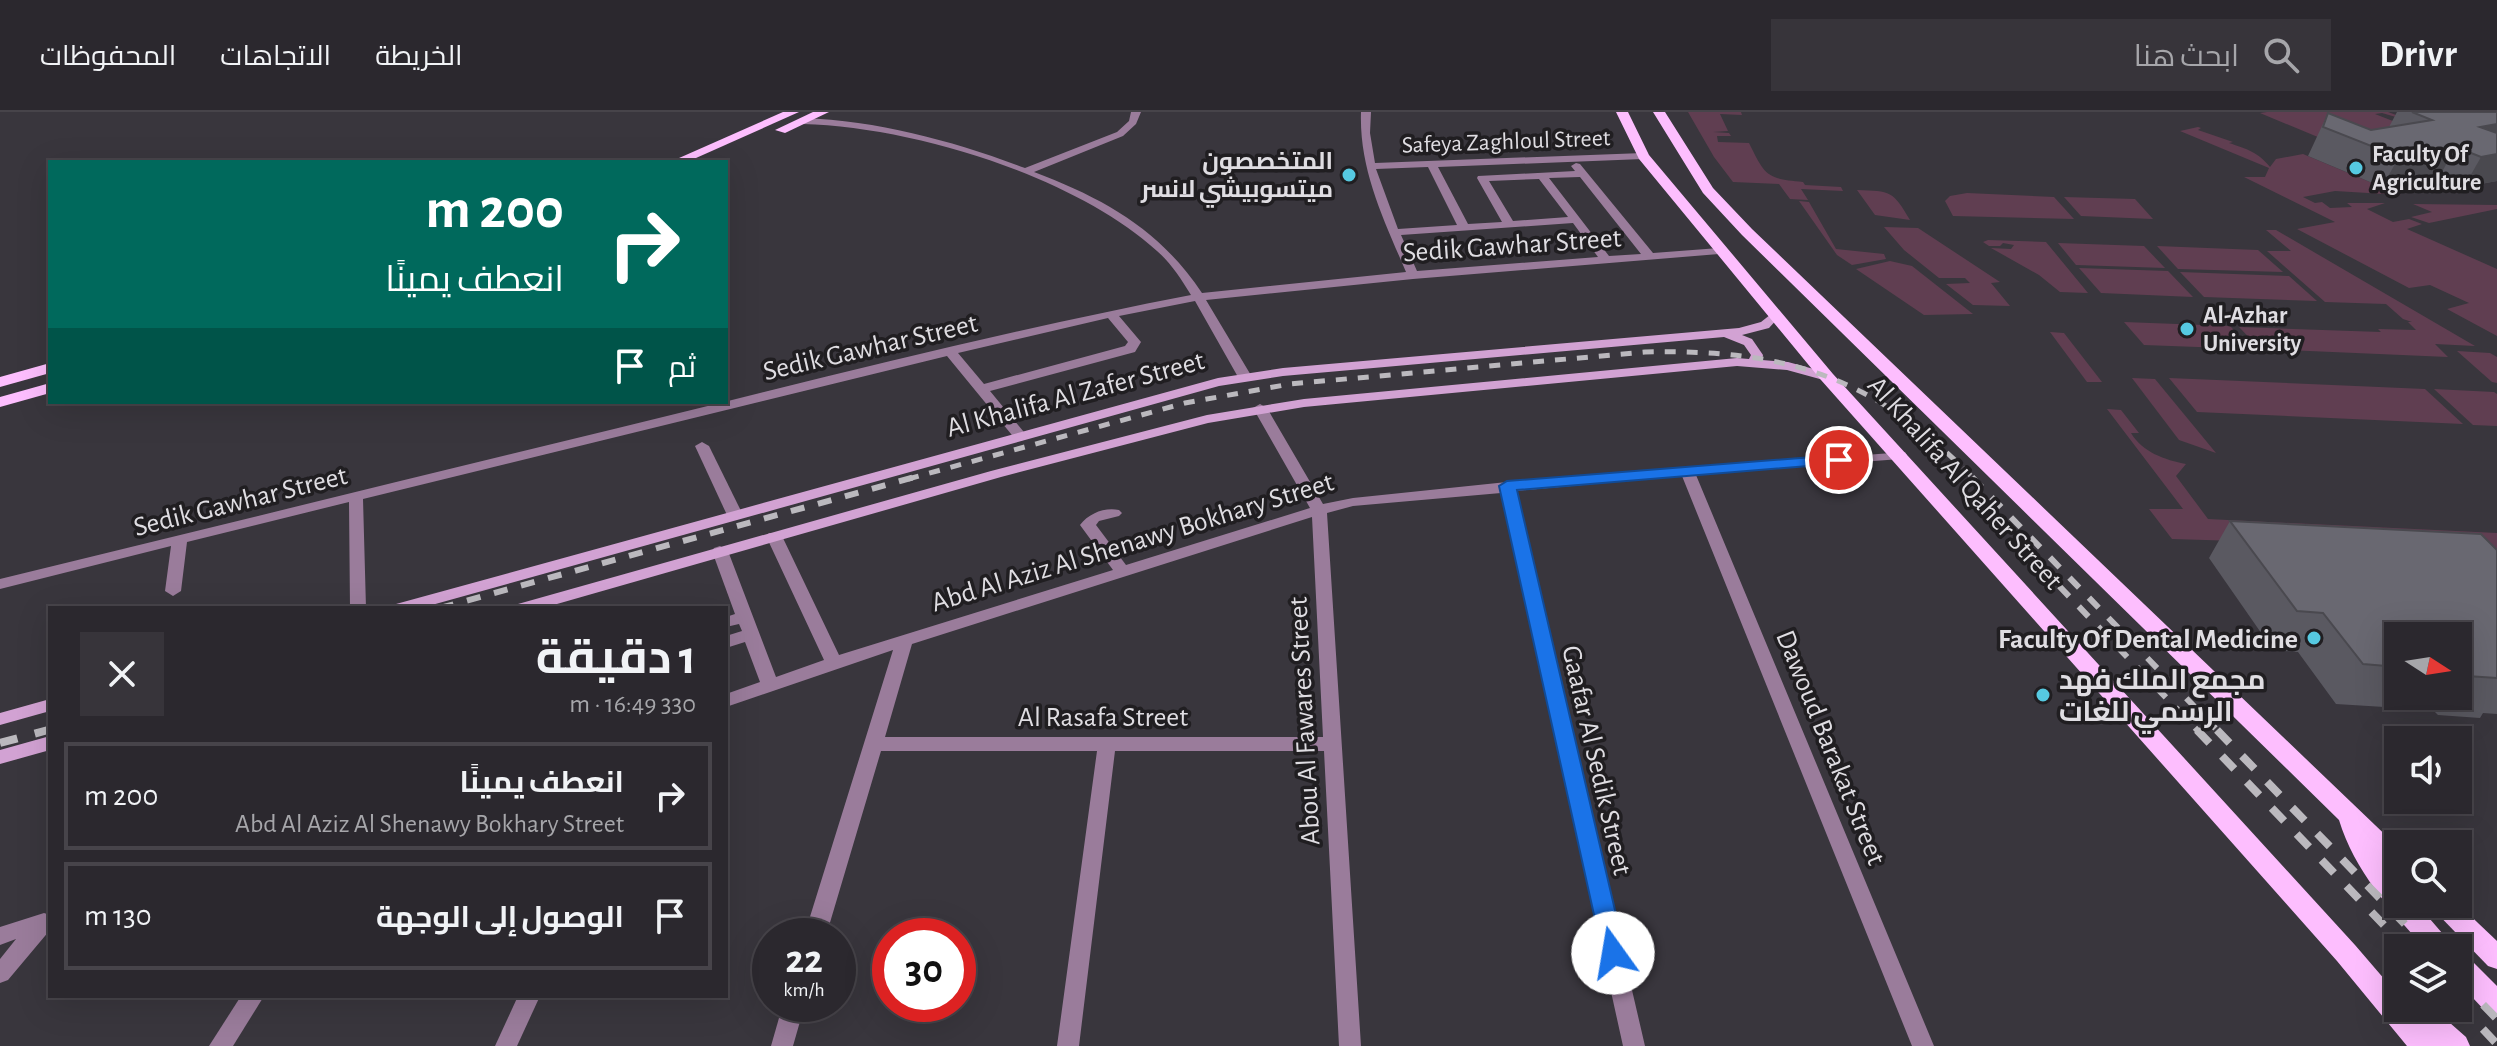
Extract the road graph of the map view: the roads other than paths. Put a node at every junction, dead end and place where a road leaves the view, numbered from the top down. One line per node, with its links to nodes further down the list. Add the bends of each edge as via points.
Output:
1 (823, 112): 7 (main road)
2 (838, 112): 8 (street)
3 (1136, 112): 15 (street, via 1129,129 1120,134)
4 (1366, 112): 14 (street)
5 (1624, 113): 9 (main road, Al Khalifa Al Qaher Street)
6 (1658, 113): 77 (main road, Al Khalifa Al Qaher Street, via 1708,190 1747,232)
7 (798, 116): 8 (street); 11 (main road); 12 (main road)
8 (850, 122): 15 (street)
9 (1643, 156): 10 (street, Safeya Zaghloul Street); 22 (main road, Al Khalifa Al Qaher Street)
10 (1570, 158): 13 (street, Safeya Zaghloul Street); 16 (street)
11 (681, 160)
12 (711, 160)
13 (1432, 164): 14 (street, Safeya Zaghloul Street); 20 (street)
14 (1371, 166): 21 (street)
15 (1025, 172): 26 (street, via 1088,198 1146,234 1183,273)
16 (1582, 174): 17 (street); 23 (street)
17 (1542, 176): 18 (street); 19 (street, via 1482,178)
18 (1575, 220): 19 (street); 24 (street)
19 (1509, 224): 20 (street)
20 (1464, 227): 21 (street)
21 (1396, 232): 25 (street)
22 (1719, 251): 23 (street, Sedik Gawhar Street); 28 (main road, Al Khalifa Al Qaher Street)
23 (1650, 257): 24 (street, Sedik Gawhar Street)
24 (1607, 261): 25 (street, Sedik Gawhar Street)
25 (1413, 275): 26 (street, Sedik Gawhar Street)
26 (1197, 297): 27 (street, Sedik Gawhar Street); 35 (street)
27 (1111, 314): 30 (street, Sedik Gawhar Street); 39 (street, via 1135,342 1130,349)
28 (1775, 315): 29 (street, Al Khalifa Al Zafer Street, via 1758,328); 36 (main road, Al Khalifa Al Qaher Street)
29 (1727, 334): 32 (street, via 1753,346); 35 (street, Al Khalifa Al Zafer Street)
30 (950, 352): 39 (street); 48 (street, Sedik Gawhar Street)
31 (48, 355): 33 (main road)
32 (1755, 362): 36 (street, Al Khalifa Al Zafer Street); 41 (street, Al Khalifa Al Zafer Street)
33 (0, 368)
34 (48, 369): 37 (main road)
35 (1245, 377): 42 (street, Al Khalifa Al Zafer Street)
36 (1827, 377): 44 (main road, Al Khalifa Al Qaher Street)
37 (0, 382)
38 (48, 389): 40 (main road)
39 (982, 389): 42 (street)
40 (0, 402)
41 (1260, 408): 49 (street, Abou Al Fawares Street); 50 (street, Al Khalifa Al Zafer Street)
42 (1021, 437): 46 (street, Al Khalifa Al Zafer Street)
43 (702, 446): 52 (street)
44 (1900, 455): 45 (street, Abd Al Aziz Al Shenawy Bokhary Street); 86 (main road, Al Khalifa Al Qaher Street)
45 (1687, 471): 47 (street, Abd Al Aziz Al Shenawy Bokhary Street); 102 (street, Dawoud Barakat Street)
46 (846, 485): 50 (street); 52 (street, Al Khalifa Al Zafer Street)
47 (1507, 486): 49 (street, Abd Al Aziz Al Shenawy Bokhary Street); 101 (street, Gaafar Al Sedik Street)
48 (356, 497): 54 (street, Sedik Gawhar Street); 59 (street)
49 (1319, 510): 56 (street, Abd Al Aziz Al Shenawy Bokhary Street); 75 (street, Abou Al Fawares Street)
50 (858, 512): 53 (street, Al Khalifa Al Zafer Street)
51 (1114, 513): 56 (street, via 1088,525)
52 (735, 515): 60 (street, Al Khalifa Al Zafer Street)
53 (774, 536): 55 (street, Al Khalifa Al Zafer Street); 67 (street)
54 (180, 539): 57 (street, Sedik Gawhar Street); 58 (street)
55 (720, 551): 61 (street, Al Khalifa Al Zafer Street); 62 (street)
56 (1123, 572): 65 (street, Abd Al Aziz Al Shenawy Bokhary Street)
57 (0, 584)
58 (173, 591)
59 (358, 606)
60 (409, 606)
61 (531, 606)
62 (744, 617): 63 (street); 64 (street)
63 (728, 621)
64 (751, 634): 66 (street); 68 (street)
65 (905, 640): 67 (street, Abd Al Aziz Al Shenawy Bokhary Street); 73 (street)
66 (728, 641)
67 (834, 663): 68 (street, Abd Al Aziz Al Shenawy Bokhary Street)
68 (770, 685): 69 (street, Abd Al Aziz Al Shenawy Bokhary Street)
69 (728, 700)
70 (48, 706): 71 (street)
71 (0, 719)
72 (48, 744): 76 (street)
73 (874, 744): 74 (street, Al Rasafa Street); 80 (street)
74 (1107, 744): 75 (street, Al Rasafa Street); 99 (street)
75 (1332, 744): 100 (street, Abou Al Fawares Street)
76 (0, 757)
77 (2349, 814): 78 (main road, Al Khalifa Al Qaher Street); 79 (main road, via 2367,857)
78 (2384, 848)
79 (2384, 880)
80 (821, 918)
81 (2415, 918): 84 (main road)
82 (2456, 918): 87 (main road)
83 (47, 921): 85 (street); 88 (street)
84 (2429, 934)
85 (0, 936)
86 (2346, 953): 90 (main road); 103 (main road)
87 (2497, 958)
88 (0, 974)
89 (2472, 979): 93 (main road)
90 (2384, 984)
91 (252, 998): 96 (street)
92 (528, 998): 97 (street)
93 (2497, 1005)
94 (789, 1022): 98 (street)
95 (2429, 1022): 104 (main road)
96 (220, 1046)
97 (506, 1046)
98 (782, 1046)
99 (1068, 1046)
100 (1350, 1046)
101 (1634, 1046)
102 (1923, 1046)
103 (2424, 1046)
104 (2456, 1046)

